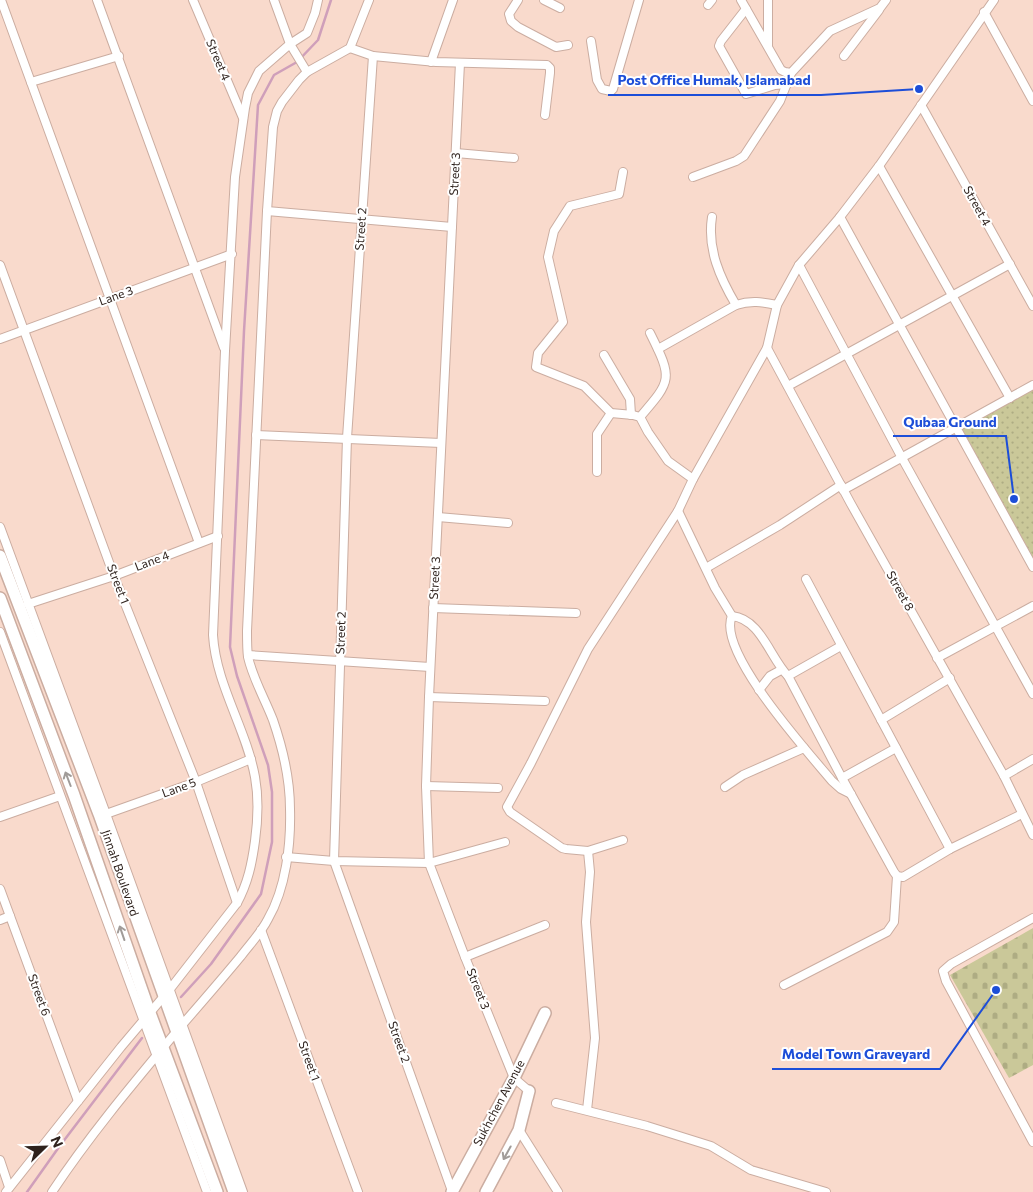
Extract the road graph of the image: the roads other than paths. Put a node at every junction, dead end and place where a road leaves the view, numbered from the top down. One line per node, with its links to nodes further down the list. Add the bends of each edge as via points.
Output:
1 (1, 0): 31 (street)
2 (97, 0): 24 (street)
3 (193, 0): 36 (street, Street 4)
4 (274, 0): 20 (street)
5 (318, 0): 20 (street, via 307,33)
6 (369, 0): 23 (street)
7 (453, 0): 27 (street)
8 (518, 0): 21 (street, via 509,14 511,21 556,48)
9 (544, 0): 15 (street)
10 (638, 0): 19 (street, via 611,91 602,89 597,80)
11 (741, 0): 17 (street)
12 (768, 0): 22 (street)
13 (886, 0): 16 (street)
14 (994, 0): 18 (street)
15 (560, 8)
16 (880, 8): 26 (street); 30 (street, via 830,31)
17 (746, 9): 22 (street); 32 (street, via 719,46 746,94)
18 (984, 12): 33 (street); 34 (street)
19 (591, 41)
20 (290, 44): 29 (street); 36 (street, via 259,71 248,93)
21 (568, 45)
22 (768, 47): 30 (street, via 782,70)
23 (350, 48): 25 (street); 29 (street)
24 (119, 56): 31 (street); 51 (street)
25 (373, 56): 27 (street); 45 (street, Street 2)
26 (844, 56)
27 (431, 62): 28 (street)
28 (460, 63): 35 (street, via 547,65 550,73); 37 (street, Street 3)
29 (306, 69): 42 (street, via 277,111)
30 (791, 73): 32 (street)
31 (31, 82): 53 (street)
32 (787, 84): 41 (street, via 780,101 744,156)
33 (1033, 101)
34 (921, 105): 39 (street); 48 (street, Street 4)
35 (545, 115)
36 (244, 119): 47 (street, via 235,177)
37 (456, 153): 38 (street); 46 (street, Street 3)
38 (514, 158)
39 (879, 166): 44 (street); 52 (street)
40 (623, 172): 69 (street, via 619,194 570,206 554,231 548,257 563,322 538,354 536,366 584,386)
41 (692, 177)
42 (267, 211): 45 (street); 73 (street)
43 (712, 217): 54 (street, via 712,248 725,286)
44 (840, 217): 50 (street); 57 (street)
45 (361, 219): 46 (street); 74 (street, Street 2)
46 (452, 226): 75 (street, Street 3)
47 (232, 254): 51 (street, Lane 3); 63 (street)
48 (1010, 264): 52 (street); 56 (street, Street 4)
49 (0, 265): 58 (street, Street 1)
50 (799, 265): 55 (street); 64 (street)
51 (195, 267): 53 (street, Lane 3); 63 (street)
52 (952, 296): 57 (street); 68 (street)
53 (110, 298): 58 (street, Lane 3); 85 (street)
54 (736, 305): 55 (street, via 757,301); 62 (street)
55 (777, 305): 61 (street)
56 (1033, 306)
57 (899, 325): 64 (street); 72 (street)
58 (25, 330): 60 (street, Lane 3); 89 (street, Street 1)
59 (650, 333): 62 (street)
60 (0, 339)
61 (767, 348): 66 (street, Street 8); 78 (street)
62 (658, 349): 71 (street, via 664,366 665,384)
63 (225, 351): 84 (street)
64 (847, 353): 66 (street); 76 (street)
65 (604, 355): 70 (street, via 630,399)
66 (788, 386): 79 (street, Street 8)
67 (1033, 386): 68 (street)
68 (1010, 398): 72 (street)
69 (611, 413): 70 (street); 77 (street, via 597,434)
70 (631, 415): 71 (street)
71 (640, 417): 78 (street, via 668,461)
72 (956, 428): 76 (street); 87 (street)
73 (256, 435): 74 (street); 100 (street)
74 (347, 438): 75 (street); 102 (street, Street 2)
75 (441, 443): 81 (street, Street 3)
76 (902, 458): 79 (street); 97 (street)
77 (597, 472)
78 (693, 479): 80 (street)
79 (842, 488): 88 (street); 101 (street, Street 8)
80 (678, 511): 88 (street); 134 (street, via 588,649 507,807 562,848)
81 (438, 517): 82 (street); 94 (street, Street 3)
82 (508, 523)
83 (0, 528): 92 (street)
84 (218, 536): 85 (street, Lane 4); 117 (street, via 214,649)
85 (199, 543): 89 (street, Lane 4)
86 (0, 556): 111 (street, Jinnah Boulevard)
87 (1033, 567)
88 (706, 568): 96 (street)
89 (114, 576): 92 (street, Lane 4); 121 (street, Street 1)
90 (806, 579): 99 (street)
91 (0, 598): 113 (street, Jinnah Boulevard)
92 (28, 604): 111 (street)
93 (1033, 606): 97 (street)
94 (433, 608): 95 (street); 103 (street, Street 3)
95 (576, 613)
96 (732, 616): 104 (street, via 740,616 756,630); 107 (street, via 729,622 731,638)
97 (997, 626): 101 (street); 108 (street)
98 (0, 632): 114 (street)
99 (840, 646): 105 (street); 112 (street)
100 (248, 655): 102 (street); 135 (street, via 252,673 274,722 286,766 290,811)
101 (938, 658): 106 (street, Street 8)
102 (340, 661): 103 (street); 136 (street, Street 2)
103 (430, 667): 109 (street, Street 3)
104 (781, 670): 105 (street); 107 (street, via 770,676)
105 (788, 676): 120 (street)
106 (950, 678): 112 (street); 119 (street, Street 8)
107 (759, 690): 115 (street)
108 (1033, 694)
109 (428, 697): 110 (street); 122 (street, Street 3)
110 (546, 701)
111 (67, 720): 127 (street); 148 (street, Jinnah Boulevard)
112 (881, 720): 116 (street)
113 (48, 728): 114 (street); 150 (street, Jinnah Boulevard, one-way to 113, via 74,795)
114 (37, 732): 126 (street)
115 (804, 748): 123 (street, via 743,774); 125 (street, via 841,790)
116 (896, 748): 120 (street); 133 (street)
117 (251, 759): 121 (street, Lane 5); 140 (street, via 258,818 249,875)
118 (1033, 759): 119 (street)
119 (1004, 776): 128 (street, Street 8)
120 (842, 778): 125 (street)
121 (196, 782): 127 (street, Lane 5); 140 (street, Street 1)
122 (426, 786): 124 (street); 137 (street, Street 3)
123 (725, 787)
124 (498, 788)
125 (851, 794): 138 (street)
126 (60, 796): 129 (street); 150 (street)
127 (106, 814): 148 (street)
128 (1022, 814): 130 (street, Street 8); 133 (street)
129 (0, 817)
130 (1033, 835)
131 (622, 840): 134 (street)
132 (504, 842): 137 (street)
133 (950, 849): 138 (street, via 903,877)
134 (588, 851): 157 (street, via 590,872 586,922 595,1038)
135 (286, 857): 136 (street); 145 (street, via 279,893)
136 (334, 861): 137 (street); 168 (street, Street 2)
137 (430, 863): 146 (street, Street 3)
138 (897, 876): 147 (street, via 894,922 887,932)
139 (0, 889): 141 (street, Street 6)
140 (237, 903): 148 (street)
141 (10, 916): 143 (street); 155 (street, Street 6)
142 (1033, 918): 159 (street, via 943,971)
143 (0, 920)
144 (545, 925): 146 (street)
145 (261, 930): 151 (street); 167 (street, Street 1)
146 (464, 957): 153 (street, Street 3)
147 (784, 985)
148 (167, 993): 150 (street); 151 (street, Jinnah Boulevard)
149 (545, 1013): 153 (street, Sukhchen Avenue)
150 (147, 1017): 152 (street, Jinnah Boulevard); 155 (street)
151 (180, 1028): 152 (street); 165 (street, Jinnah Boulevard); 166 (street)
152 (160, 1052): 162 (street); 163 (street); 164 (street, Jinnah Boulevard)
153 (514, 1078): 154 (street); 168 (street, Sukhchen Avenue)
154 (528, 1091): 158 (street, Sukhchen Avenue)
155 (78, 1101): 161 (street)
156 (556, 1103): 157 (street)
157 (587, 1110): 171 (street, via 711,1146 751,1170)
158 (520, 1130): 169 (street, Sukhchen Avenue, one-way to 169); 170 (street)
159 (1033, 1142)
160 (0, 1160): 161 (street)
161 (8, 1189)
162 (52, 1192)
163 (207, 1192)
164 (217, 1192)
165 (234, 1192)
166 (244, 1192)
167 (358, 1192)
168 (452, 1192)
169 (486, 1192)
170 (558, 1192)
171 (826, 1192)

